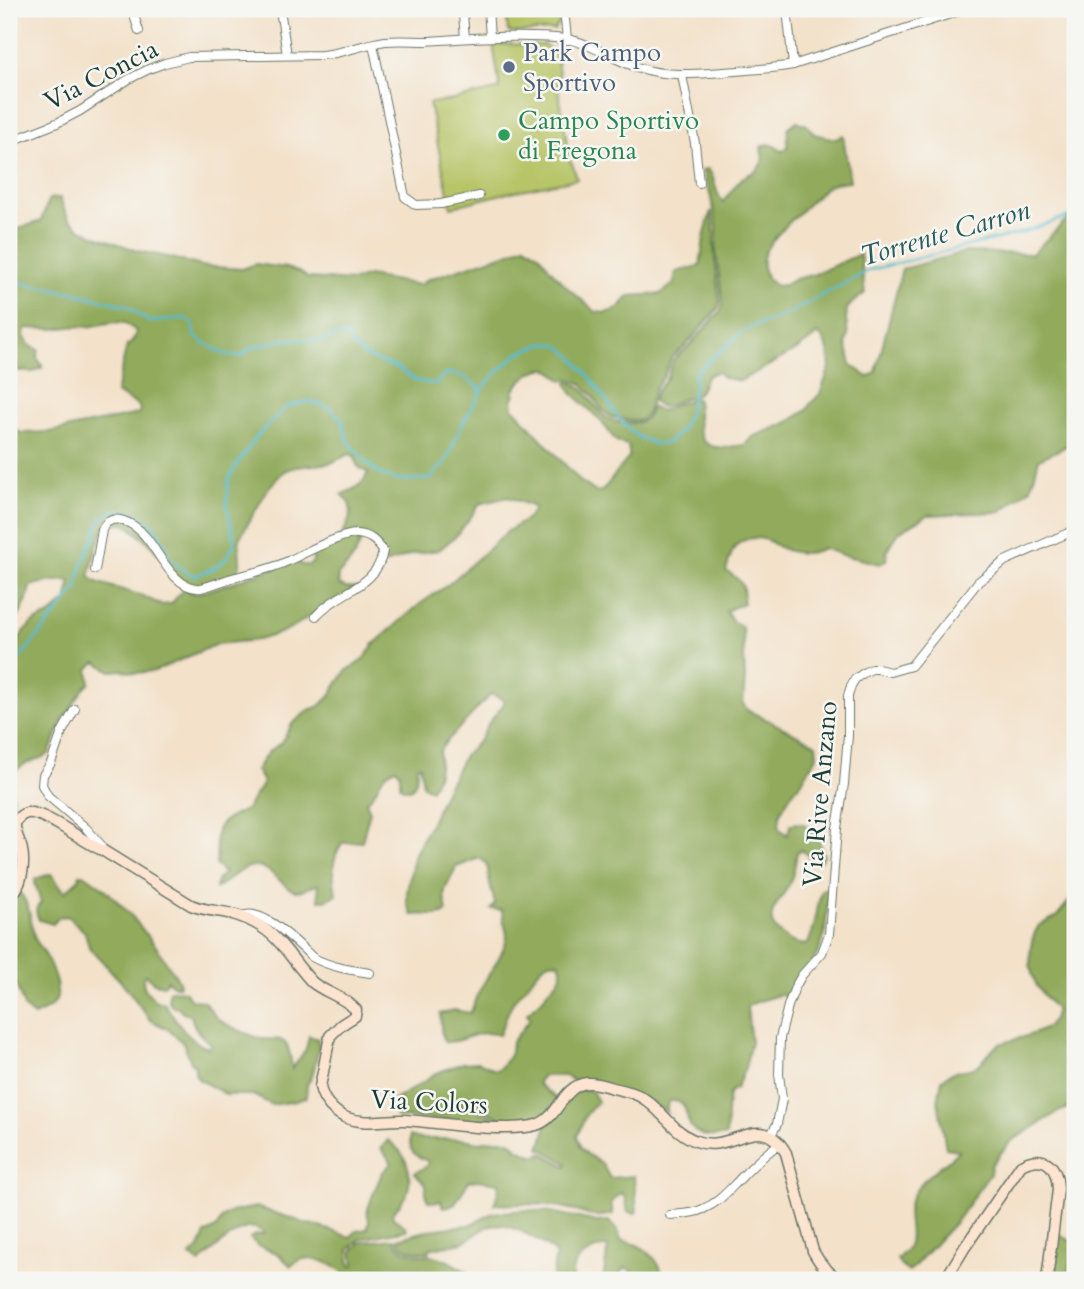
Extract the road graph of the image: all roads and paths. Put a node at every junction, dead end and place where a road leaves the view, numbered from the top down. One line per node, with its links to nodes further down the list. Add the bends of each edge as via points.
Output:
1 (132, 9): 8 (street)
2 (280, 9): 13 (street)
3 (456, 9): 10 (street, via 464,15)
4 (488, 9): 9 (street)
5 (564, 9): 11 (street)
6 (787, 9): 14 (street)
7 (966, 9): 14 (street, Via Concia)
8 (139, 31)
9 (490, 37): 10 (street, Via Concia); 11 (street, Via Concia)
10 (465, 38): 12 (street, Via Concia)
11 (567, 40): 15 (street, Via Concia, via 638,68)
12 (373, 44): 13 (street, Via Concia, via 335,54); 18 (street, via 405,197 416,205)
13 (287, 55): 16 (street, Via Concia, via 189,57 166,63 129,79 57,123)
14 (793, 65): 15 (street, Via Concia)
15 (678, 75): 17 (street, via 695,143)
16 (9, 142)
17 (699, 183)
18 (479, 196)
19 (1075, 530): 27 (street, Via Rive Anzano, via 1005,561 978,582 911,666 864,672 851,686 829,934 788,1006 780,1038 782,1099)
20 (95, 570): 21 (street, via 104,524 112,520 138,529 172,573 192,588 264,570 335,539 357,534 372,537 383,551 373,575)
21 (316, 616)
22 (75, 709): 23 (street, via 42,785)
23 (102, 850): 24 (street, Via Colors, via 43,816 21,815 15,832 23,858 19,884); 25 (street, Via Colors, via 202,910)
24 (9, 897)
25 (241, 916): 26 (street, via 249,912 264,918 318,961); 27 (street, Via Colors, via 276,938 319,988 356,1010 351,1020 330,1035 321,1078 321,1094 343,1117 362,1122 403,1120 479,1129 523,1128 546,1121 567,1094 587,1083 643,1097 684,1135 700,1143 722,1143 755,1133)
26 (370, 973)
27 (776, 1139): 28 (street, via 715,1203 700,1211); 29 (street, via 793,1174 813,1251)
28 (670, 1214)
29 (840, 1280)
30 (945, 1280): 31 (street, via 1021,1165 1041,1160 1054,1169 1058,1189)
31 (1047, 1280)

